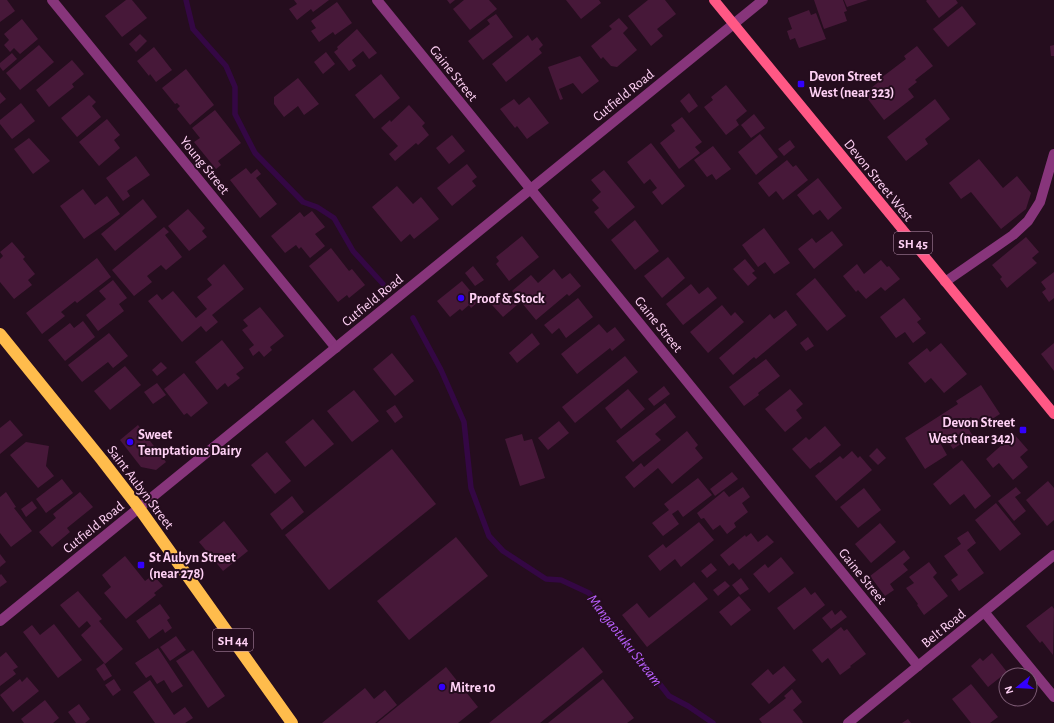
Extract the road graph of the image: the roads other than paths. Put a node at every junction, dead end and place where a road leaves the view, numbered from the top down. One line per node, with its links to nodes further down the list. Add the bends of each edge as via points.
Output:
1 (52, 0): 10 (street, Young Street)
2 (377, 0): 7 (street, Gaine Street)
3 (714, 0): 5 (main road, Devon Street West / SH 45)
4 (763, 0): 5 (street, Cutfield Road)
5 (733, 23): 7 (street, Cutfield Road); 8 (main road, Devon Street West / SH 45)
6 (1054, 154): 8 (street, via 1040,202 1028,221 1013,235)
7 (531, 188): 10 (street, Cutfield Road); 16 (street, Gaine Street)
8 (945, 282): 11 (main road, Devon Street West / SH 45)
9 (0, 334): 12 (highway, Saint Aubyn Street / SH 44)
10 (336, 348): 12 (street, Cutfield Road)
11 (1054, 414)
12 (139, 508): 15 (street, Cutfield Road); 18 (highway, Saint Aubyn Street / SH 44)
13 (1054, 555): 14 (street, Belt Road)
14 (985, 613): 16 (street, Belt Road); 17 (street)
15 (0, 621)
16 (918, 666): 19 (street, Belt Road)
17 (1054, 697)
18 (292, 723)
19 (848, 723)

